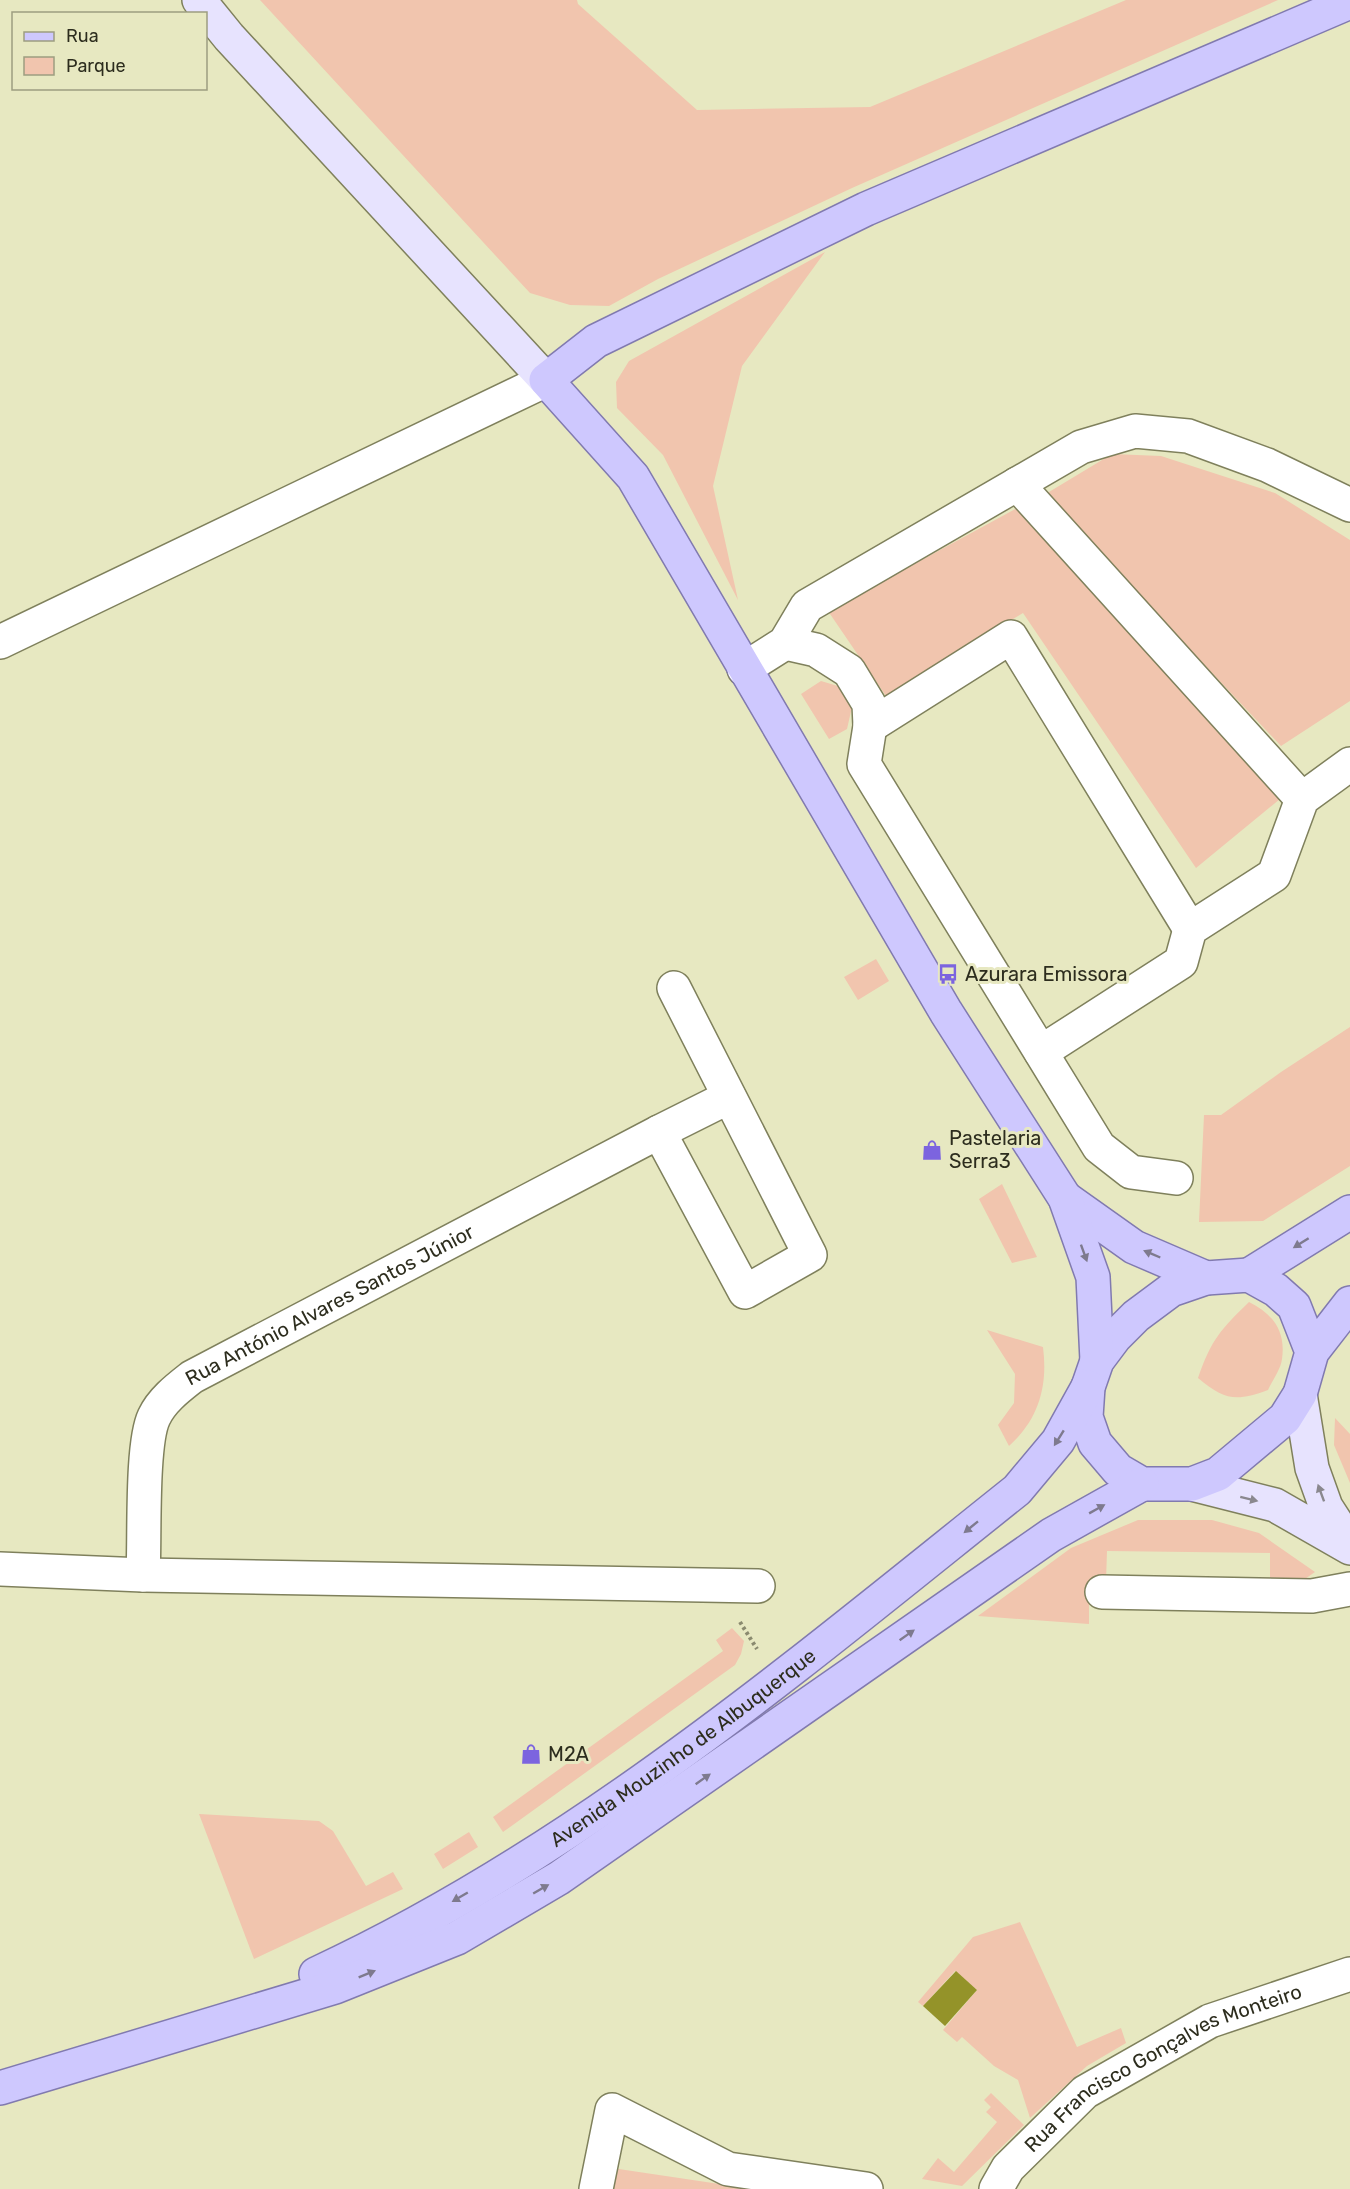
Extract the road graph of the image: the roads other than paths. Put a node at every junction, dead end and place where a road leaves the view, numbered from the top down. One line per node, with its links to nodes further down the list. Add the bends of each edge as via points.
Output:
1 (199, 0): 3 (street)
2 (1350, 2): 3 (main road, via 866,209 596,341)
3 (546, 380): 6 (street); 8 (main road, via 633,477)
4 (1017, 484): 5 (street, via 1081,447 1136,431 1188,436 1267,465); 7 (street, via 807,606); 11 (street)
5 (1350, 505)
6 (0, 642)
7 (785, 643): 8 (street); 9 (street, via 816,650 849,671 869,704)
8 (744, 669): 18 (main road, via 946,1012)
9 (870, 726): 12 (street, via 1011,637); 14 (street, via 864,764)
10 (1350, 764): 11 (street)
11 (1302, 799): 12 (street, via 1274,875)
12 (1190, 929): 14 (street, via 1181,962)
13 (674, 988): 15 (street)
14 (1041, 1052): 17 (street, via 1099,1147 1131,1172)
15 (729, 1097): 16 (street, Rua António Alvares Santos Júnior); 16 (street, via 810,1255 745,1292)
16 (659, 1132): 30 (street, Rua António Alvares Santos Júnior, via 192,1377 171,1394 154,1418 148,1441)
17 (1176, 1178)
18 (1065, 1198): 21 (main road, one-way to 18, via 1134,1247); 24 (main road, one-way to 24, via 1093,1277)
19 (1350, 1212): 20 (main road, one-way to 20)
20 (1249, 1275): 21 (main road); 23 (main road, via 1294,1306)
21 (1206, 1278): 24 (main road, via 1171,1290 1136,1316)
22 (1350, 1303): 23 (main road)
23 (1312, 1352): 25 (main road)
24 (1092, 1374): 26 (main road, via 1086,1417 1095,1443 1118,1470); 35 (main road, Avenida Mouzinho de Albuquerque, one-way to 35, via 1058,1441 1017,1490 644,1782 538,1852 436,1911 326,1970)
25 (1300, 1394): 27 (main road, via 1285,1418 1233,1464); 28 (street, one-way to 25, via 1326,1507 1312,1468)
26 (1142, 1484): 27 (main road); 35 (main road, Avenida Mouzinho de Albuquerque, one-way to 26, via 335,1987 457,1938 569,1872 1052,1535)
27 (1192, 1484): 28 (street, one-way to 28, via 1275,1505)
28 (1350, 1546)
29 (0, 1569): 30 (street)
30 (143, 1575): 31 (street)
31 (758, 1586)
32 (1350, 1589): 33 (street, via 1312,1596)
33 (1102, 1592)
34 (1350, 1974): 39 (street, Rua Francisco Gonçalves Monteiro, via 1210,2021 1085,2092 1008,2168)
35 (211, 2023): 36 (main road, Avenida Mouzinho de Albuquerque)
36 (0, 2088)
37 (596, 2189): 38 (street, via 612,2110 728,2169)
38 (866, 2189)
39 (996, 2189)

